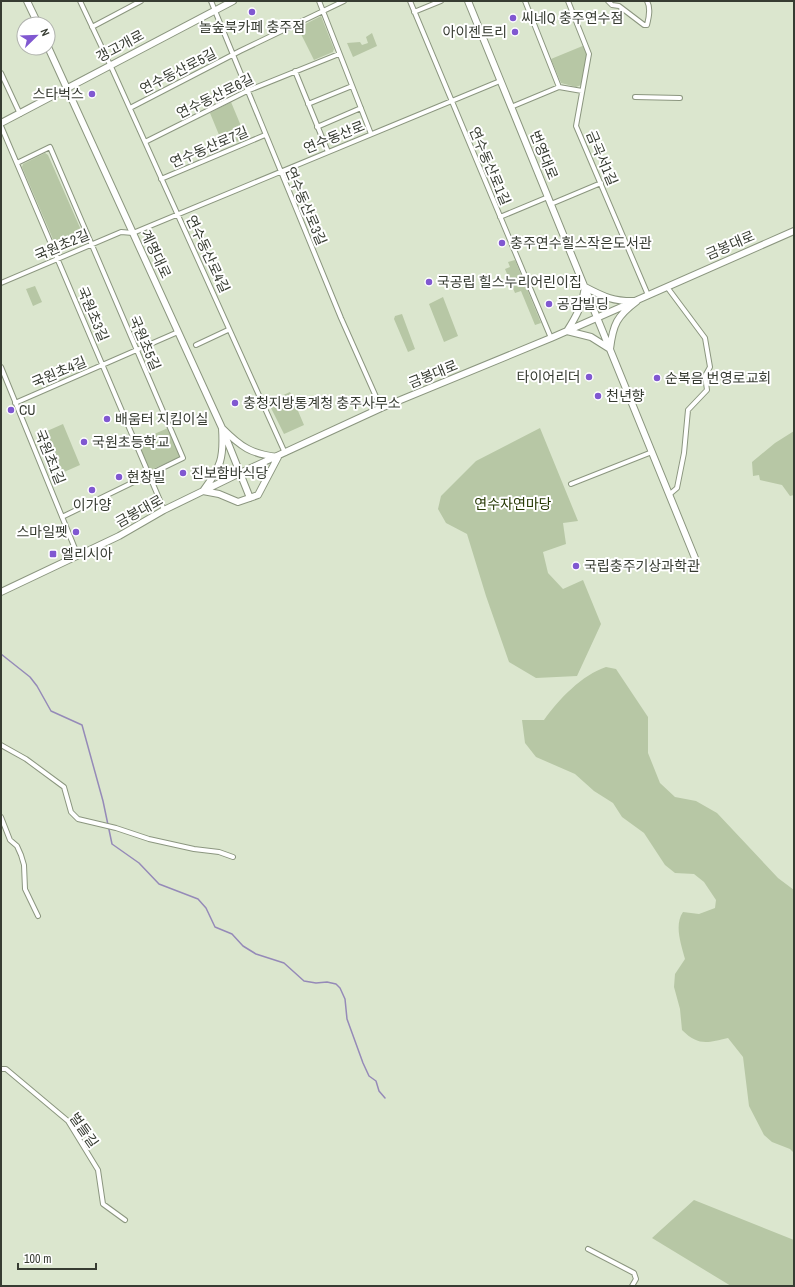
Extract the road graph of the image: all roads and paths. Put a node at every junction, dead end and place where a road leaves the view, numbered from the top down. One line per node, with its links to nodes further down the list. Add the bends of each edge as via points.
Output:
1 (27, 1): 18 (street)
2 (80, 1): 19 (street, 연수동산로4길)
3 (142, 1): 19 (street)
4 (210, 1): 15 (street, 연수동산로3길)
5 (233, 1): 15 (street, 갱고개로)
6 (319, 1): 16 (street)
7 (344, 1): 16 (street, 연수동산로5길)
8 (410, 1): 17 (street, 연수동산로1길)
9 (441, 1): 17 (street)
10 (468, 1): 26 (street, 번영대로)
11 (525, 1): 28 (street)
12 (568, 1): 31 (street, 금곡서1길, via 589,54)
13 (608, 1): 14 (street, via 647,25 650,6)
14 (647, 1)
15 (214, 10): 21 (street, 연수동산로3길); 23 (street, 갱고개로)
16 (323, 11): 20 (street); 21 (street, 연수동산로5길)
17 (414, 12): 34 (street, 연수동산로1길)
18 (34, 16)
19 (92, 27): 23 (street, 연수동산로4길)
20 (339, 54): 24 (street, 연수동산로6길); 27 (street)
21 (233, 55): 30 (street, 연수동산로3길); 37 (street, 연수동산로5길)
22 (52, 56): 29 (street, 계명대로)
23 (110, 65): 29 (street, 갱고개로); 37 (street, 연수동산로4길)
24 (295, 71): 30 (street, 연수동산로6길); 35 (street)
25 (1, 73): 39 (street)
26 (500, 81): 34 (street, 연수동산로); 36 (street, 번영대로)
27 (352, 86): 35 (street); 38 (street)
28 (559, 87): 31 (street); 36 (street)
29 (67, 89): 39 (street, 갱고개로); 55 (street, 계명대로)
30 (247, 91): 43 (street, 연수동산로3길); 44 (street, 연수동산로6길)
31 (582, 91): 49 (street, 금곡서1길, via 576,126)
32 (635, 97): 33 (street)
33 (680, 98)
34 (451, 102): 42 (street, 연수동산로); 53 (street, 연수동산로1길)
35 (308, 104): 41 (street)
36 (511, 107): 50 (street, 번영대로)
37 (130, 108): 44 (street, 연수동산로4길)
38 (361, 108): 41 (street); 42 (street)
39 (20, 114): 40 (street, 갱고개로)
40 (1, 124): 46 (street, 국원초3길)
41 (317, 127): 45 (street)
42 (371, 134): 45 (street, 연수동산로)
43 (265, 135): 47 (street, 연수동산로3길); 48 (street, 연수동산로7길)
44 (145, 142): 48 (street, 연수동산로4길)
45 (328, 152): 47 (street, 연수동산로)
46 (17, 162): 56 (street, 국원초5길, via 50,147); 57 (street, 국원초3길)
47 (280, 172): 52 (street, 연수동산로); 76 (street, 연수동산로3길)
48 (161, 179): 52 (street, 연수동산로4길)
49 (601, 183): 51 (street); 61 (street, 금곡서1길)
50 (548, 197): 51 (street, 번영대로); 53 (street)
51 (551, 204): 59 (street, 번영대로)
52 (178, 215): 55 (street, 연수동산로); 79 (street, 연수동산로4길)
53 (500, 217): 67 (street, 연수동산로1길)
54 (794, 231): 60 (street, 금봉대로)
55 (133, 233): 56 (street, 국원초2길, via 121,232); 66 (street, 계명대로)
56 (91, 245): 57 (street, 국원초2길); 70 (street, 국원초5길)
57 (58, 259): 58 (street, 국원초2길); 71 (street, 국원초3길)
58 (1, 283)
59 (585, 287): 62 (street, via 619,302); 63 (street, 번영대로); 65 (street, via 580,309)
60 (667, 287): 61 (street, 금봉대로); 85 (street, via 705,338 710,367 705,376 706,390 688,410 677,488)
61 (648, 296): 62 (street, 금봉대로)
62 (636, 301): 63 (street, 금봉대로); 69 (street, via 622,312 616,322)
63 (598, 318): 65 (street, 금봉대로); 69 (street, 번영대로)
64 (228, 330): 68 (street)
65 (567, 331): 67 (street, 금봉대로); 69 (street, via 591,337)
66 (178, 332): 70 (street, 국원초4길); 77 (street, 계명대로)
67 (551, 338): 76 (street, 금봉대로)
68 (196, 345)
69 (610, 349): 78 (street, 번영대로)
70 (136, 351): 71 (street, 국원초4길); 81 (street, 국원초5길, via 183,458)
71 (102, 365): 75 (street, 국원초4길); 81 (street, 국원초3길)
72 (1, 367): 73 (street, 국원초1길)
73 (7, 384): 74 (street); 75 (street, 국원초1길)
74 (1, 386)
75 (15, 403): 88 (street, 국원초1길)
76 (381, 408): 79 (street, 금봉대로)
77 (222, 428): 80 (street, via 242,447); 82 (street, 계명대로); 84 (street, via 220,466)
78 (652, 452): 83 (street); 85 (street, 번영대로)
79 (286, 453): 80 (street, 금봉대로)
80 (278, 457): 82 (street, 금봉대로); 86 (street, via 258,495)
81 (148, 473): 87 (street, 국원초3길); 88 (street, 국원초5길)
82 (240, 473): 84 (street, 금봉대로); 86 (street, 계명대로)
83 (571, 484)
84 (204, 491): 86 (street, via 238,502); 87 (street, 금봉대로)
85 (670, 494): 90 (street, 번영대로)
86 (250, 498)
87 (164, 510): 89 (street, 금봉대로)
88 (62, 517): 89 (street, 국원초1길)
89 (78, 556): 91 (street, 금봉대로)
90 (695, 558)
91 (1, 592)
92 (1, 746): 94 (street, via 26,758 64,786 71,812 78,819 150,840 219,852)
93 (1, 817): 95 (street, via 10,840 17,846 21,855 25,889)
94 (233, 857)
95 (38, 916)
96 (1, 1069): 97 (street, 벌들길, via 6,1070 68,1122 98,1170 103,1204)
97 (125, 1220)
98 (588, 1249): 99 (street, via 634,1273 636,1279)
99 (632, 1286)

